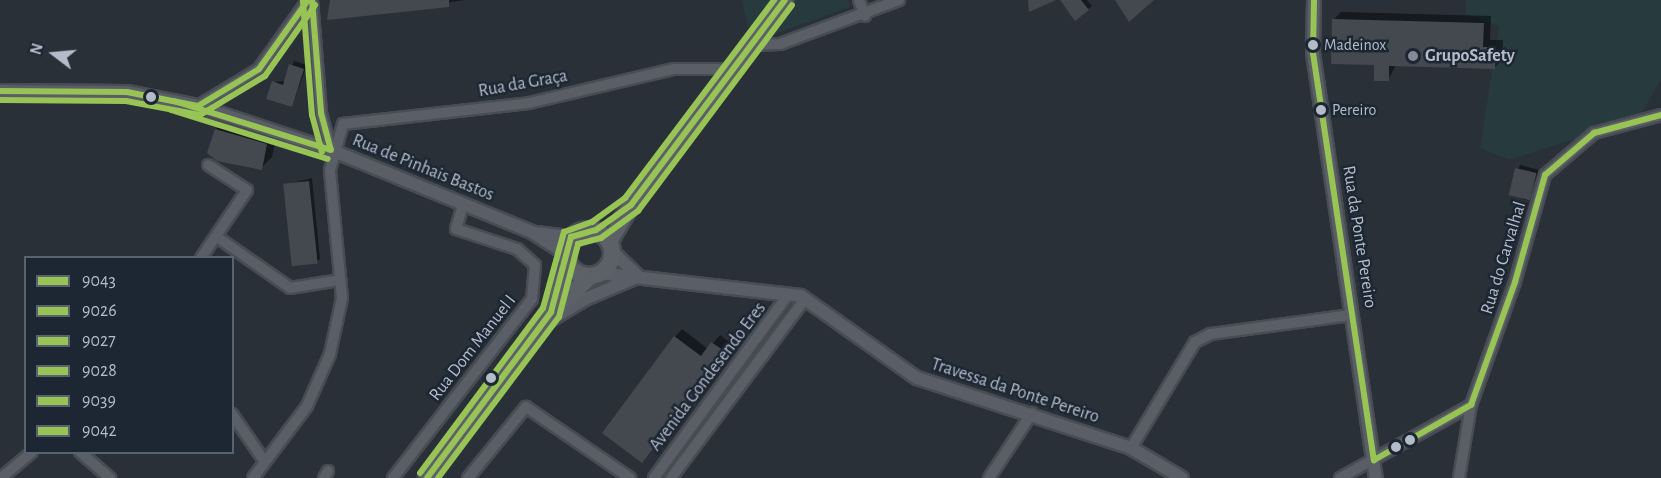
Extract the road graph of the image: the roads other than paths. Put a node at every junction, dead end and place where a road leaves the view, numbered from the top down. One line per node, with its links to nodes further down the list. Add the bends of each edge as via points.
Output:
1 (310, 0): 10 (street, via 258,69); 12 (street, via 321,113)
2 (785, 0): 7 (main road)
3 (859, 0): 6 (street)
4 (899, 0): 6 (street)
5 (1314, 0): 29 (street, Rua da Ponte Pereiro, via 1312,53)
6 (865, 16): 7 (street, via 780,44)
7 (752, 45): 8 (main road)
8 (735, 69): 12 (street, Rua da Graça, via 674,69 529,103 343,124); 15 (main road)
9 (0, 91): 10 (street, Rua de Pinhais Bastos, via 127,93)
10 (198, 106): 12 (street, Rua de Pinhais Bastos)
11 (1661, 115): 31 (street, Rua do Carvalhal, via 1594,134 1545,175 1515,282)
12 (331, 150): 14 (street, Rua de Pinhais Bastos); 25 (street)
13 (208, 165): 18 (street, via 248,190)
14 (463, 204): 17 (street, Rua de Pinhais Bastos); 42 (street, Rua Dom Manuel I, via 456,229 517,249 535,265 532,299)
15 (631, 205): 16 (main road); 20 (main road)
16 (596, 230): 19 (main road); 20 (main road)
17 (532, 232): 19 (street, Rua de Pinhais Bastos); 22 (street, Rua de Pinhais Bastos)
18 (217, 237): 21 (street); 25 (street, via 290,288)
19 (571, 237): 22 (main road)
20 (611, 246): 23 (main road); 24 (street)
21 (203, 256)
22 (567, 259): 23 (main road); 28 (main road)
23 (595, 275): 24 (street, Travessa da Ponte Pereiro); 28 (main road)
24 (639, 277): 26 (street, Travessa da Ponte Pereiro); 30 (street, via 585,298)
25 (340, 280): 38 (street, via 330,354 307,406)
26 (788, 295): 27 (street, Travessa da Ponte Pereiro); 46 (street, Avenida Gondesendo Eres)
27 (805, 299): 32 (street, Travessa da Ponte Pereiro, via 917,378); 47 (street, Avenida Gondesendo Eres)
28 (551, 312): 30 (main road)
29 (1352, 315): 34 (street, via 1211,334 1195,342); 37 (street, Rua da Ponte Pereiro)
30 (540, 327): 43 (main road)
31 (1471, 405): 37 (street); 52 (street, Rua do Carvalhal)
32 (1032, 413): 34 (street, Travessa da Ponte Pereiro); 48 (street)
33 (234, 417): 38 (street)
34 (1131, 448): 49 (street, Travessa da Ponte Pereiro)
35 (31, 454): 39 (street)
36 (81, 454): 40 (street)
37 (1374, 460): 50 (street); 51 (street, Rua da Ponte Pereiro)
38 (265, 462): 41 (street)
39 (1, 478)
40 (110, 478)
41 (253, 478)
42 (393, 478)
43 (427, 478)
44 (468, 478): 45 (street, via 526,407)
45 (630, 478)
46 (654, 478)
47 (672, 478)
48 (989, 478)
49 (1182, 478)
50 (1340, 478)
51 (1376, 478)
52 (1459, 478)

